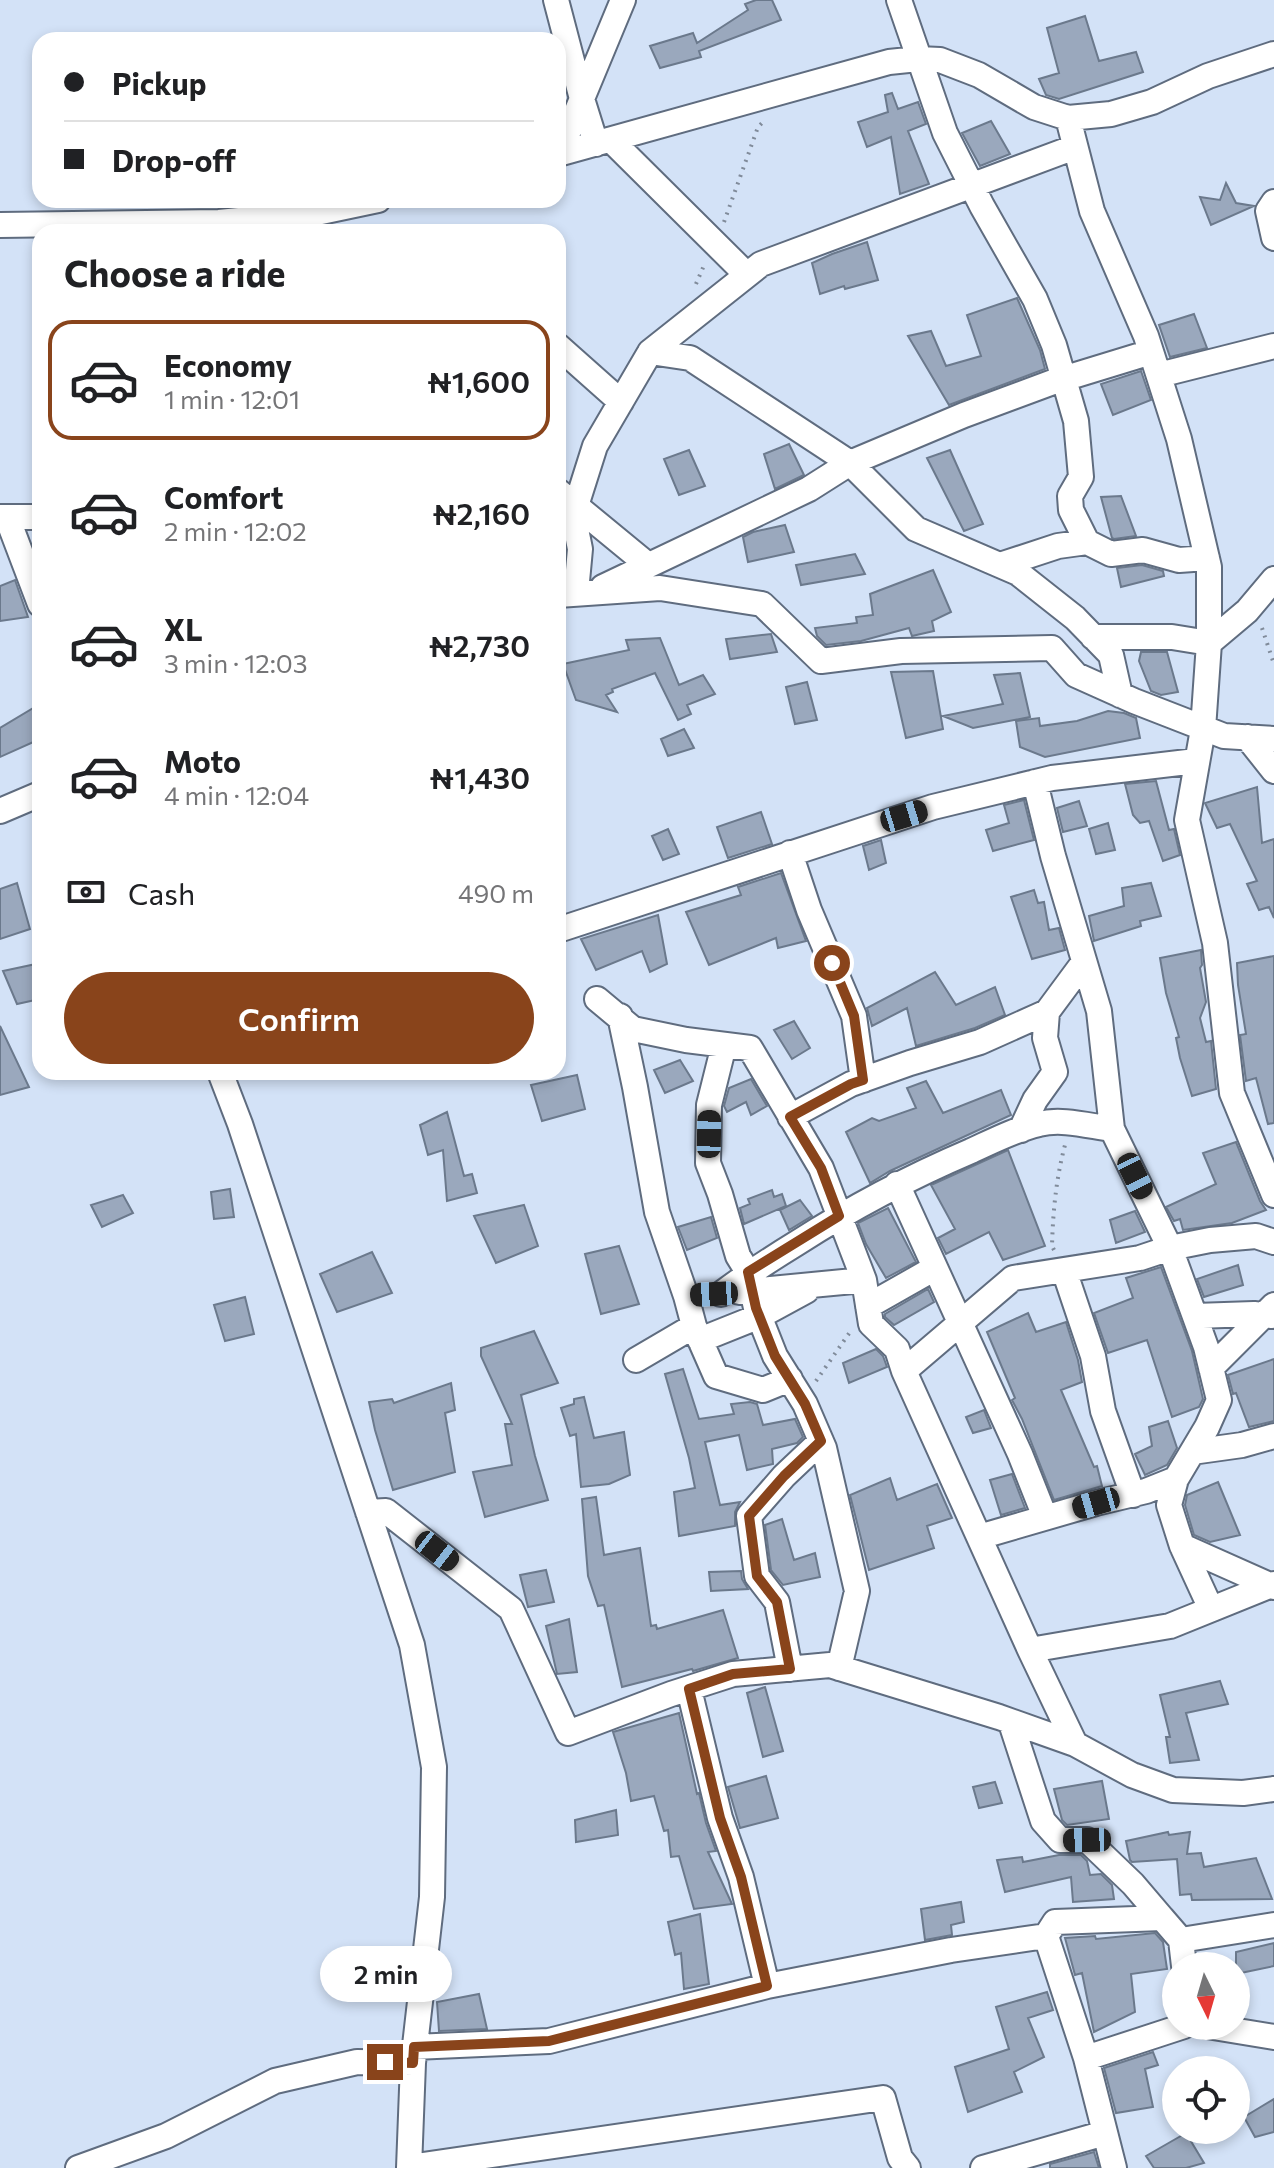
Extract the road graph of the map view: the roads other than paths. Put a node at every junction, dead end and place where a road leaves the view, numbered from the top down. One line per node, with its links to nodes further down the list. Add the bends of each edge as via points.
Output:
1 (556, 0): 4 (street)
2 (623, 0): 8 (street)
3 (899, 0): 7 (street)
4 (564, 32)
5 (566, 38): 8 (street)
6 (1274, 54): 9 (street, via 1152,102 1111,114)
7 (918, 59): 9 (street, via 940,60 979,75 1034,107); 11 (street, via 889,62); 14 (street, via 945,133)
8 (582, 99): 10 (street); 11 (street)
9 (1068, 118): 12 (street)
10 (566, 137)
11 (604, 142): 13 (street); 21 (street)
12 (1075, 147): 14 (street); 24 (street, via 1092,211)
13 (566, 152)
14 (972, 185): 21 (street, via 761,264); 27 (street, via 1035,299)
15 (1274, 202): 20 (street, via 1268,211)
16 (340, 208): 17 (street, via 219,222)
17 (73, 224)
18 (0, 225): 19 (street)
19 (32, 225)
20 (1274, 238)
21 (747, 275): 23 (street)
22 (1274, 346): 26 (street)
23 (650, 352): 28 (street); 29 (street, via 690,358)
24 (1151, 352): 26 (street); 27 (street)
25 (566, 353): 28 (street)
26 (1159, 375): 34 (street)
27 (1063, 379): 29 (street); 33 (street, via 1076,421 1081,477 1070,496 1071,510)
28 (621, 402): 30 (street)
29 (850, 463): 35 (street, via 809,489); 36 (street, via 916,529)
30 (567, 499): 35 (street); 39 (street, via 580,549)
31 (3, 517): 32 (street); 38 (street)
32 (32, 517)
33 (1087, 542): 34 (street, via 1111,554 1143,550 1179,560); 36 (street)
34 (1207, 558): 41 (street)
35 (648, 565): 39 (street)
36 (1000, 565): 40 (street, via 1018,573)
37 (1274, 579): 41 (street)
38 (32, 585)
39 (578, 593): 42 (street, via 660,588 762,604 821,661 901,651 1052,648 1076,675)
40 (1093, 637): 41 (street, via 1172,637); 42 (street, via 1111,655)
41 (1209, 643): 43 (street)
42 (1120, 695): 43 (street)
43 (1203, 729): 44 (street); 46 (street)
44 (1247, 737): 45 (street); 47 (street)
45 (1274, 739)
46 (1196, 761): 48 (street); 64 (street, via 1187,820 1215,943 1232,1093)
47 (1274, 771)
48 (1035, 782): 51 (street, via 933,807); 53 (street)
49 (32, 797): 50 (street)
50 (0, 811)
51 (790, 853): 52 (street); 59 (street, via 854,1016)
52 (566, 927)
53 (1084, 962): 55 (street); 61 (street, via 1099,1011)
54 (597, 999): 56 (street)
55 (1047, 1012): 59 (street, via 980,1042); 62 (street, via 1045,1038 1055,1072)
56 (620, 1016): 57 (street, via 633,1029); 73 (street, via 657,1212)
57 (724, 1045): 60 (street, via 750,1048); 71 (street, via 709,1105 708,1163)
58 (223, 1080): 89 (street)
59 (863, 1080): 60 (street)
60 (790, 1117): 65 (street, via 821,1168)
61 (1112, 1129): 62 (street, via 1041,1123); 67 (street)
62 (1021, 1130): 63 (street)
63 (897, 1184): 65 (street); 68 (street)
64 (1274, 1195)
65 (839, 1216): 70 (street); 71 (street)
66 (1274, 1242): 67 (street, via 1256,1236)
67 (1170, 1248): 69 (street); 77 (street)
68 (935, 1268): 74 (street); 78 (street)
69 (1064, 1270): 78 (street, via 1013,1278); 88 (street, via 1093,1356 1103,1411)
70 (864, 1280): 72 (street); 74 (street)
71 (750, 1282): 72 (street); 73 (street, via 721,1294); 76 (street)
72 (818, 1284): 76 (street)
73 (686, 1296): 79 (street)
74 (868, 1306): 82 (street, via 871,1324 897,1349)
75 (1270, 1312): 77 (street); 81 (street)
76 (760, 1316): 79 (street); 83 (street)
77 (1195, 1316): 81 (street)
78 (961, 1323): 82 (street); 90 (street)
79 (697, 1333): 80 (street); 83 (street, via 716,1376 763,1390)
80 (636, 1360)
81 (1211, 1368): 86 (street, via 1219,1400)
82 (904, 1371): 91 (street)
83 (790, 1379): 85 (street)
84 (1274, 1436): 86 (street)
85 (821, 1441): 96 (street, via 857,1591); 97 (street, via 749,1516 757,1576 777,1602)
86 (1192, 1452): 87 (street)
87 (1176, 1479): 88 (street); 92 (street, via 1169,1505)
88 (1133, 1495): 90 (street)
89 (368, 1512): 98 (street, via 386,1511 511,1609 568,1733); 111 (street, via 412,1645 434,1767 432,1897)
90 (1045, 1517): 91 (street)
91 (979, 1537): 95 (street)
92 (1182, 1546): 93 (street); 94 (street)
93 (1273, 1586): 94 (street)
94 (1211, 1609): 95 (street, via 1170,1626)
95 (1030, 1650): 100 (street)
96 (839, 1668): 97 (street); 99 (street)
97 (790, 1669): 98 (street, via 733,1674)
98 (689, 1689): 107 (street)
99 (1011, 1723): 100 (street); 102 (street, via 1043,1821 1060,1840 1087,1840)
100 (1075, 1744): 101 (street, via 1173,1790)
101 (1274, 1789)
102 (1162, 1918): 104 (street, via 1055,1922); 105 (street)
103 (1274, 1925): 105 (street)
104 (1046, 1936): 107 (street); 112 (street)
105 (1181, 1940): 106 (street)
106 (1182, 1952)
107 (767, 1986): 111 (street, via 549,2041)
108 (1162, 2033): 112 (street)
109 (1250, 2033): 110 (street)
110 (1274, 2037)
111 (413, 2055): 114 (street, via 275,2081 166,2136); 115 (street)
112 (1086, 2058): 113 (street)
113 (1105, 2133): 117 (street); 118 (street)
114 (78, 2168)
115 (409, 2168): 116 (street, via 883,2098 900,2158)
116 (908, 2168)
117 (983, 2168)
118 (1114, 2168)

